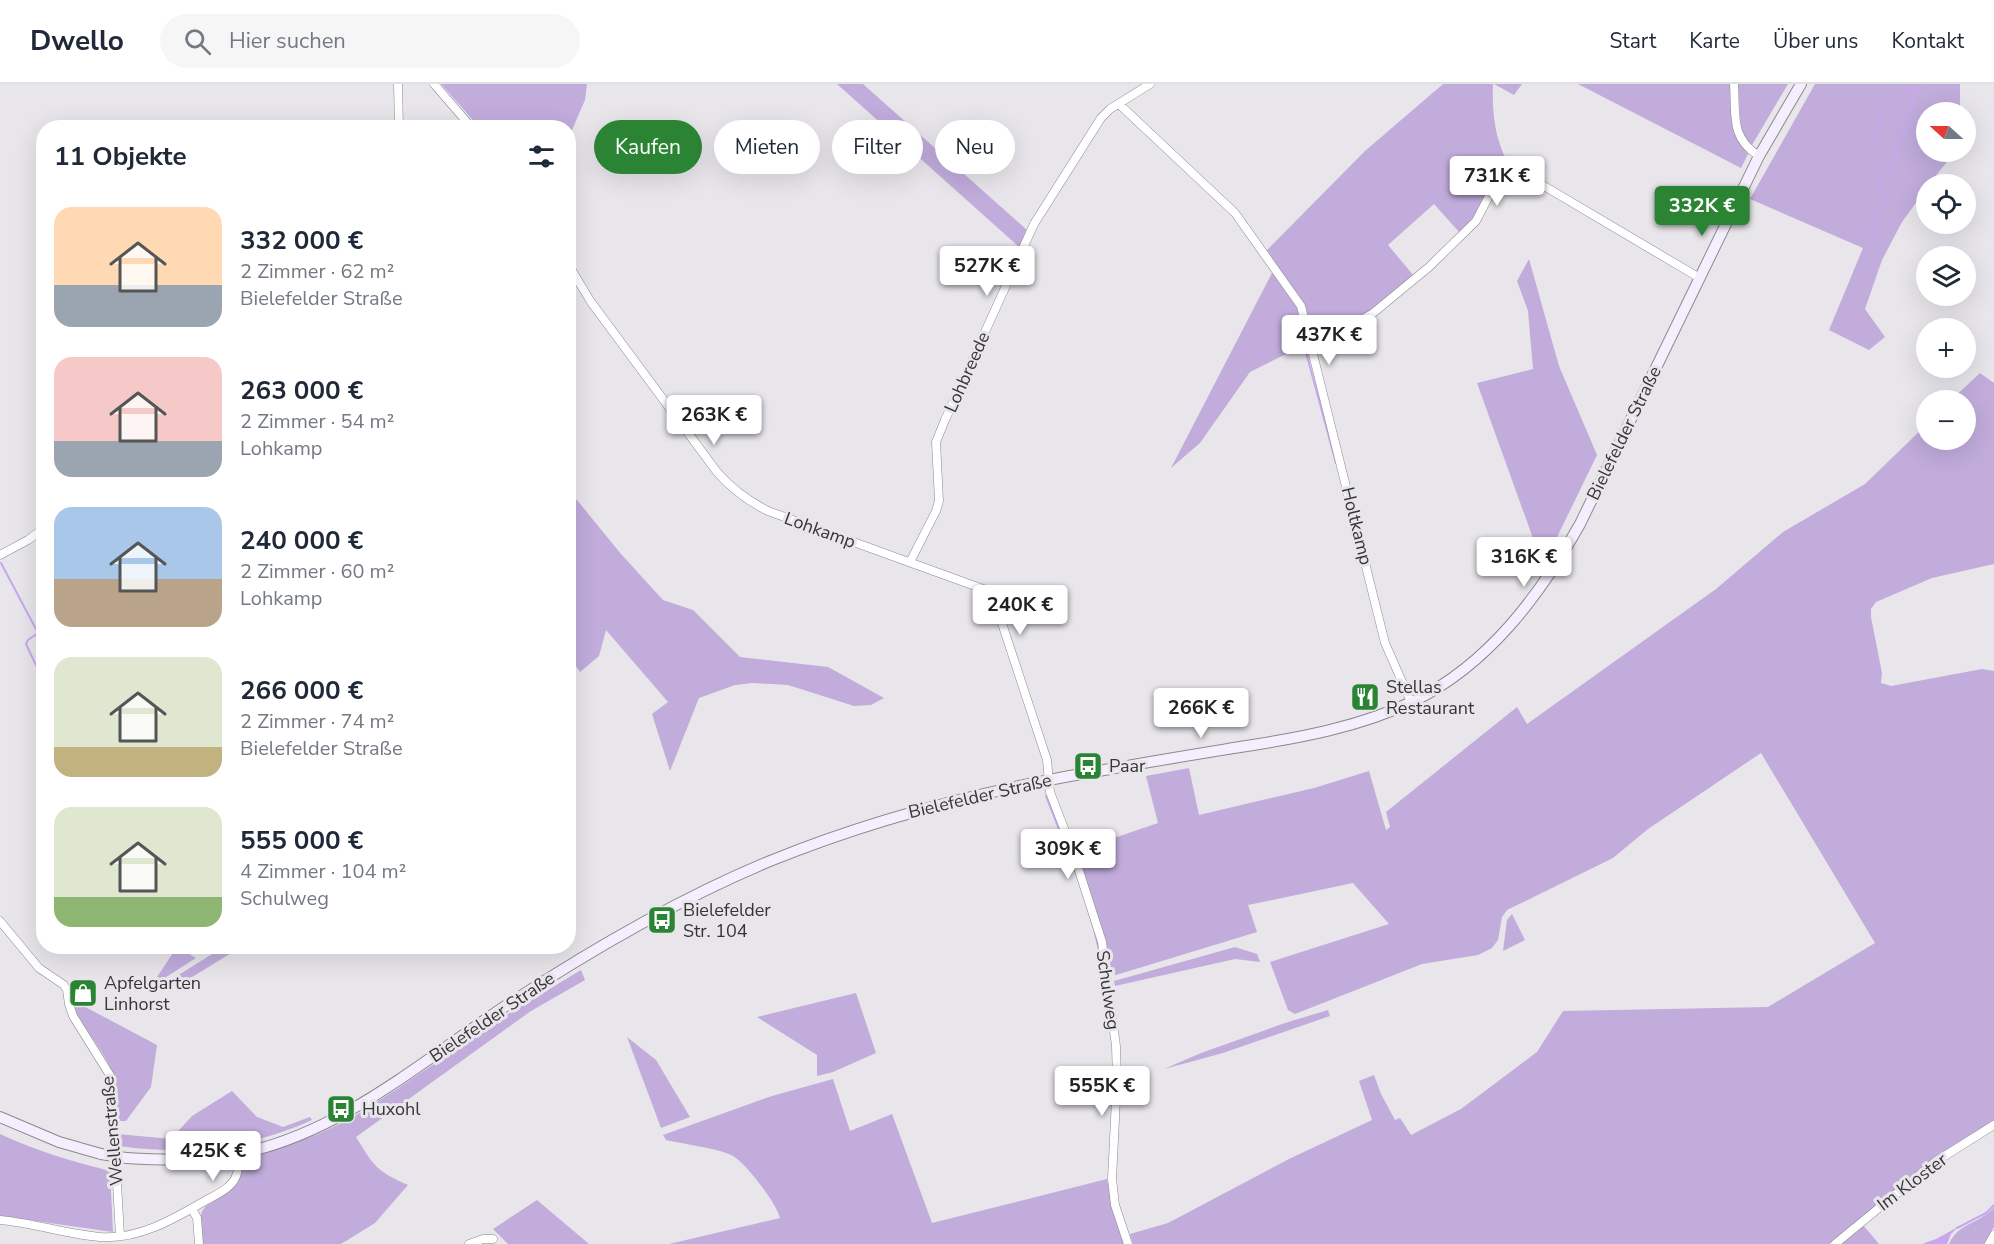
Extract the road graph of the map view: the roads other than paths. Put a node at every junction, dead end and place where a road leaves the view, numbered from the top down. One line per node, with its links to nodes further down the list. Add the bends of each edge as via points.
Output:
1 (398, 84): 7 (street)
2 (434, 84): 8 (street)
3 (1150, 84): 6 (street, Lohbreede)
4 (1734, 84): 9 (street, via 1737,131 1741,141)
5 (1802, 84): 9 (main road, Bielefelder Straße)
6 (1119, 104): 12 (street, Holtkamp, via 1240,219 1301,306); 15 (street, Lohbreede, via 1093,129 1034,224 936,442 939,501)
7 (399, 120)
8 (465, 120)
9 (1759, 156): 11 (main road, Bielefelder Straße)
10 (576, 277): 15 (street, Lohkamp, via 727,483 768,511)
11 (1698, 277): 12 (street, via 1511,169 1499,177 1476,221 1429,267 1372,314); 16 (main road, Bielefelder Straße, via 1557,564 1496,642 1461,671)
12 (1311, 347): 16 (street, Holtkamp, via 1385,643)
13 (36, 534): 14 (street)
14 (0, 555)
15 (910, 562): 17 (street, Lohkamp, via 993,596 1047,760)
16 (1411, 702): 17 (main road, Bielefelder Straße, via 1303,737)
17 (1048, 779): 21 (main road, Bielefelder Straße, via 873,823 770,861 613,938 345,1113 303,1133); 29 (street, Schulweg, via 1101,942 1116,1046 1112,1179 1115,1205)
18 (0, 921): 25 (street, Wellenstraße, via 39,968 68,990 73,1016 111,1077)
19 (0, 1117): 21 (main road, Bielefelder Straße, bridge, via 59,1142 126,1158 171,1161)
20 (1994, 1125): 30 (street, Im Kloster, via 1935,1162)
21 (235, 1154): 22 (street, via 238,1172 231,1183)
22 (192, 1209): 25 (street, via 148,1230); 27 (street, via 197,1218)
23 (0, 1220): 25 (street, via 101,1237)
24 (1994, 1235): 31 (street)
25 (120, 1236)
26 (493, 1239): 28 (street)
27 (199, 1244)
28 (469, 1244)
29 (1128, 1244)
30 (1835, 1244)
31 (1989, 1244)

